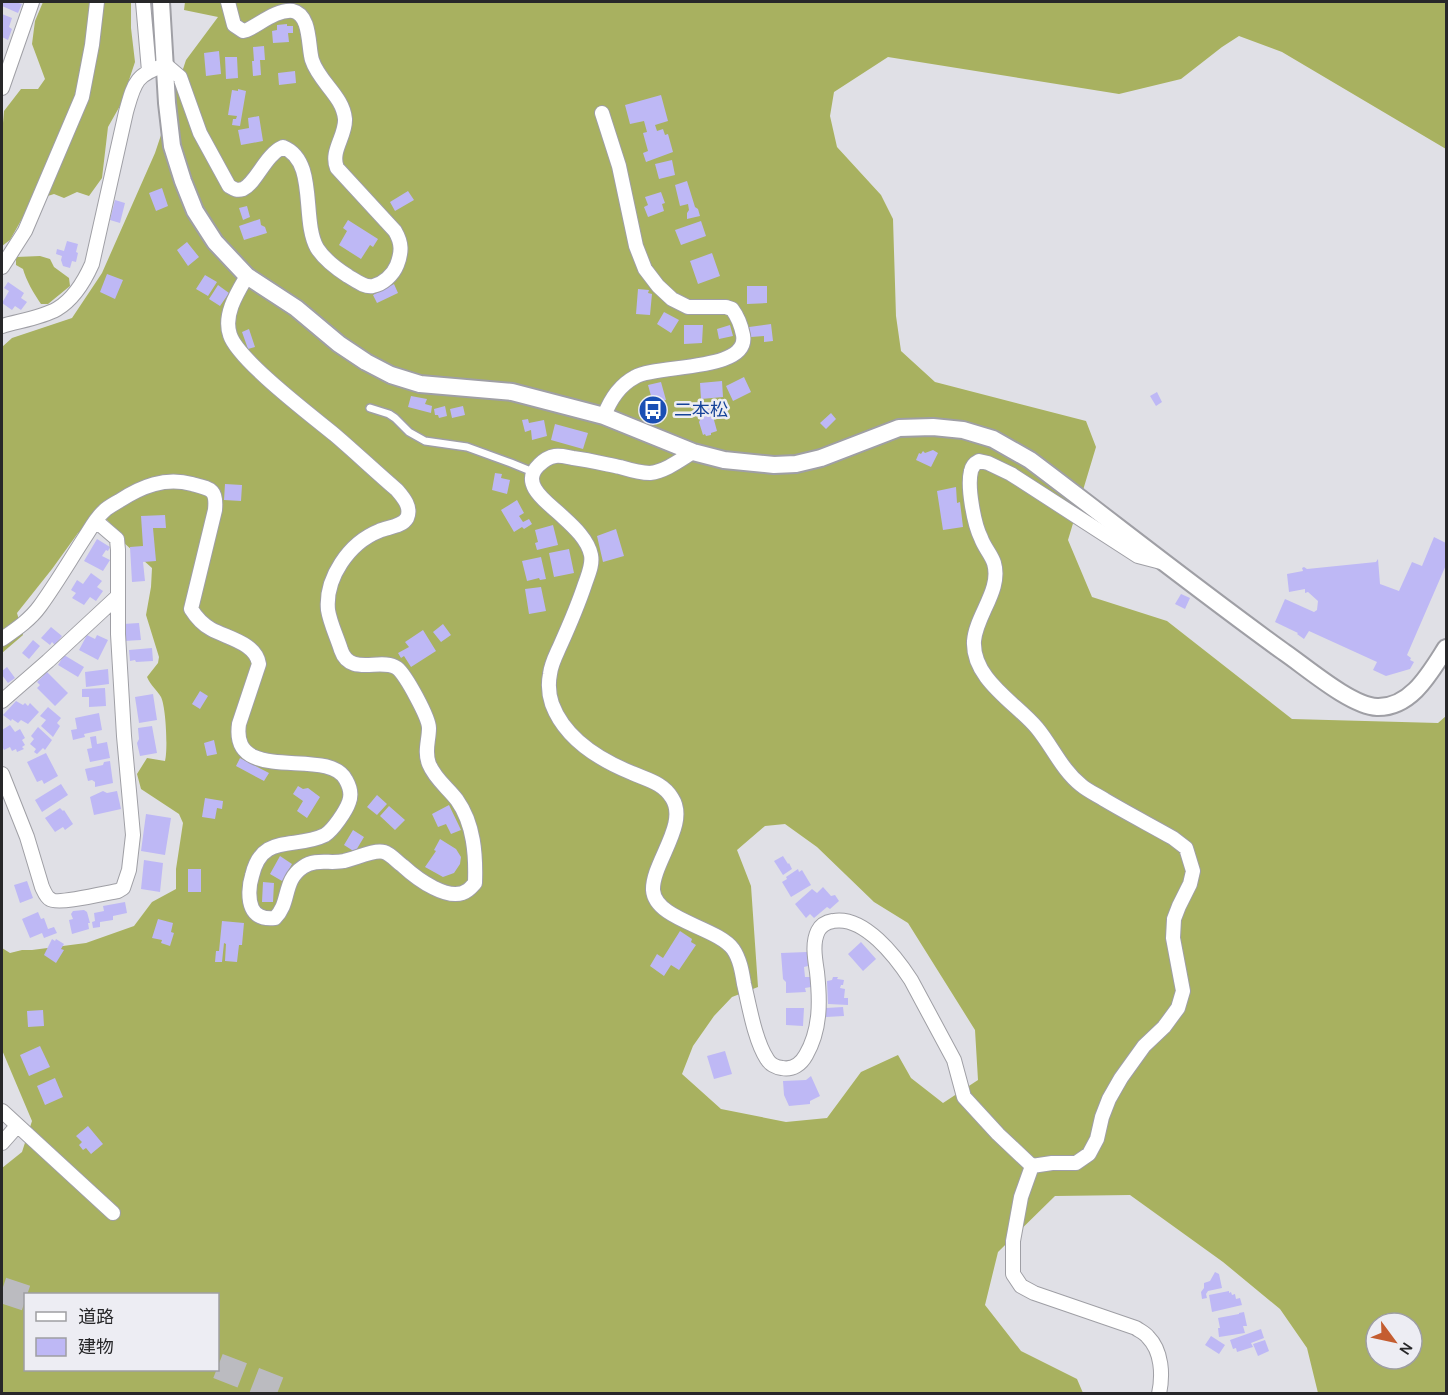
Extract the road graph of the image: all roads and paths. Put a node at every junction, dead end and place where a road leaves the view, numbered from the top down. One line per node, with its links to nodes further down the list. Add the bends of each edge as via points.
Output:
1 (32, 2): 8 (street)
2 (97, 2): 10 (street, via 82,97 25,231)
3 (143, 2): 7 (street)
4 (161, 2): 6 (street)
5 (228, 2): 6 (street, via 234,25 243,31 282,12 298,13 305,21 312,61 344,111 345,122 335,154 337,168 400,239 400,258 389,277 371,287 361,284 340,271 318,248 312,233 303,170 297,156 289,150 279,149 244,188 236,190 229,186 200,133 180,77)
6 (166, 65): 7 (street); 11 (street, via 172,146 183,181 195,211 215,242)
7 (149, 71): 12 (street, via 132,90 92,264 85,279 56,309)
8 (2, 88)
9 (602, 113): 14 (street, via 620,166 636,246 645,269 672,299 688,307 732,309 744,340 737,353 723,360 637,375 609,403)
10 (2, 267)
11 (247, 276): 14 (street, via 296,308 339,344 391,375 420,384 512,392); 17 (street, via 228,321 235,346 407,502 409,511 404,522 364,538 337,570 328,591 328,612 342,654 355,664 397,668 416,695 429,726 429,766 457,800 475,847 475,883 467,891 457,893 434,889 385,852 375,851 356,859 305,866 292,876 283,908 275,918 254,913 250,903 251,880 258,858 276,845 327,834 349,801 348,783 334,768 265,760 242,748 239,724 258,658 248,647 210,629 191,609 216,510 211,490 188,483 157,482 123,498)
12 (2, 326)
13 (370, 408): 16 (lane, via 389,414 425,441 467,447)
14 (604, 416): 15 (street)
15 (693, 452): 16 (street, via 652,473 561,456 550,457); 18 (street, via 724,460 796,464 899,428 963,430 993,439 1030,460)
16 (533, 472): 27 (street, via 536,491 578,532 592,561 550,672 552,704 579,742 605,760 663,786 672,797 677,809 676,823 654,882 654,895 668,912 733,948 765,1057 786,1068 803,1060 812,1045 820,1006 814,954 817,932 829,921 857,925 884,945 911,980 954,1060 964,1097)
17 (96, 521): 19 (street, via 117,539); 20 (street, via 38,608)
18 (1166, 563): 21 (street, via 1329,684 1362,703 1376,707 1394,705 1407,697 1420,686); 27 (street, via 1138,556 1011,474 979,461 971,470 972,509 996,572 974,641 981,669 1037,728 1081,786 1173,838 1186,848 1193,871 1174,920 1173,938 1183,992 1179,1008 1120,1078 1089,1154 1076,1162)
19 (117, 597): 22 (street); 23 (street, via 133,835 123,888 51,901 45,895)
20 (2, 639)
21 (1446, 648)
22 (2, 701)
23 (2, 774)
24 (2, 1111): 25 (street)
25 (17, 1126): 26 (street); 28 (street)
26 (2, 1143)
27 (1032, 1166): 29 (street, via 1021,1197 1013,1241 1013,1274 1021,1286 1034,1293 1136,1328 1149,1338 1162,1368)
28 (113, 1213)
29 (1159, 1394)

